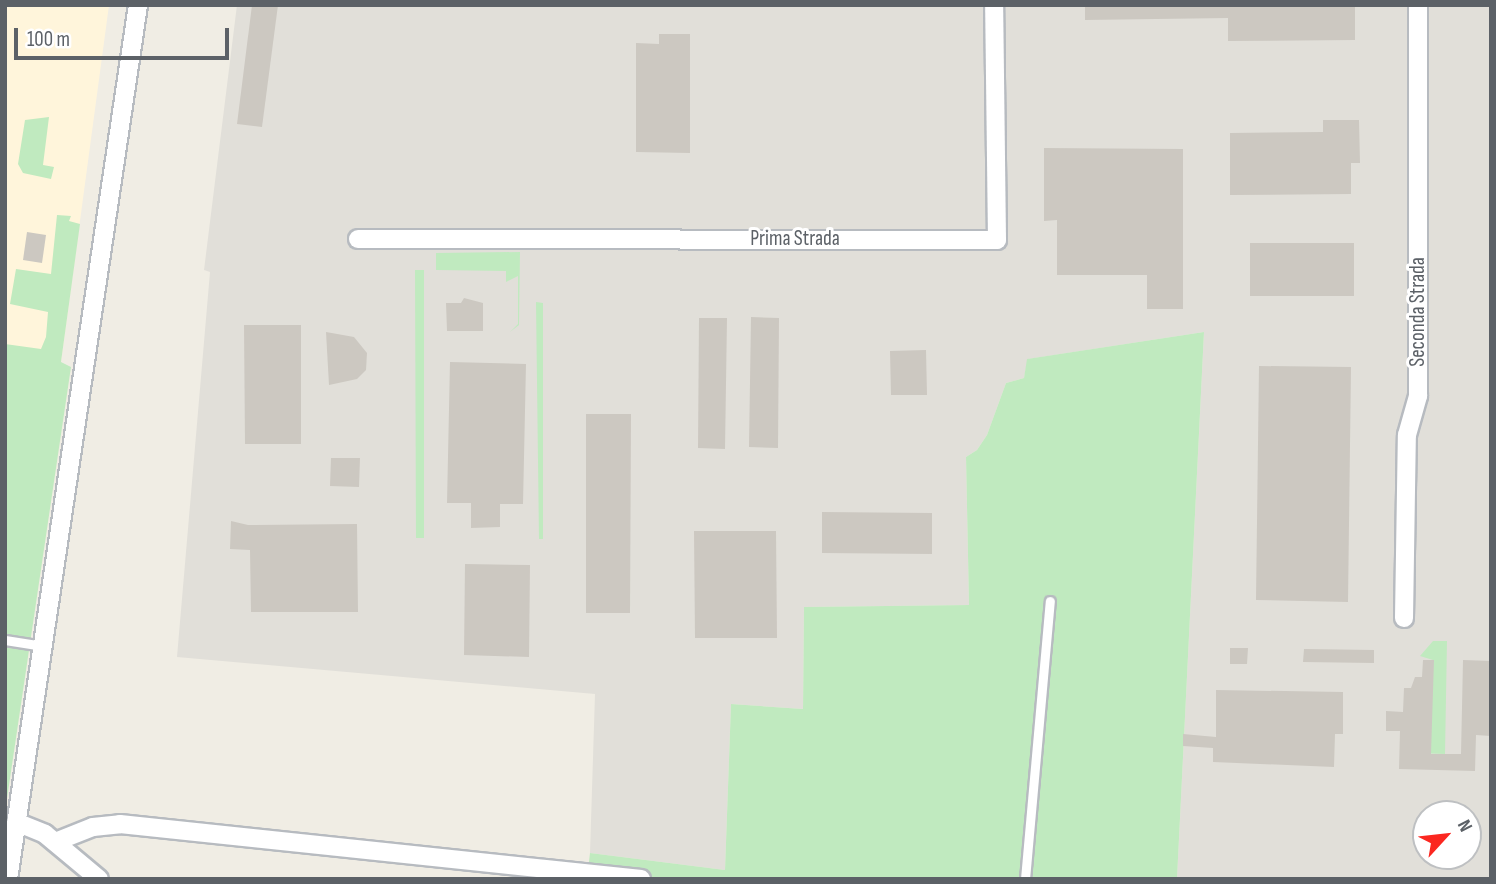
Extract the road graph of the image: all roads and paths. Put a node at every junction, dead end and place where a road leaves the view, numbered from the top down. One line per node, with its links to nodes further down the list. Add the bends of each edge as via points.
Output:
1 (138, 5): 8 (street)
2 (994, 5): 4 (street, Prima Strada, via 997,240)
3 (1418, 5): 6 (street, Seconda Strada, via 1418,396 1408,435)
4 (358, 239)
5 (1050, 601): 14 (lane)
6 (1404, 618)
7 (5, 640): 8 (lane)
8 (42, 646): 9 (street)
9 (16, 822): 10 (street); 11 (street)
10 (55, 842): 12 (street); 13 (street, via 93,827 120,824)
11 (8, 879)
12 (99, 879)
13 (641, 879)
14 (1025, 879)

